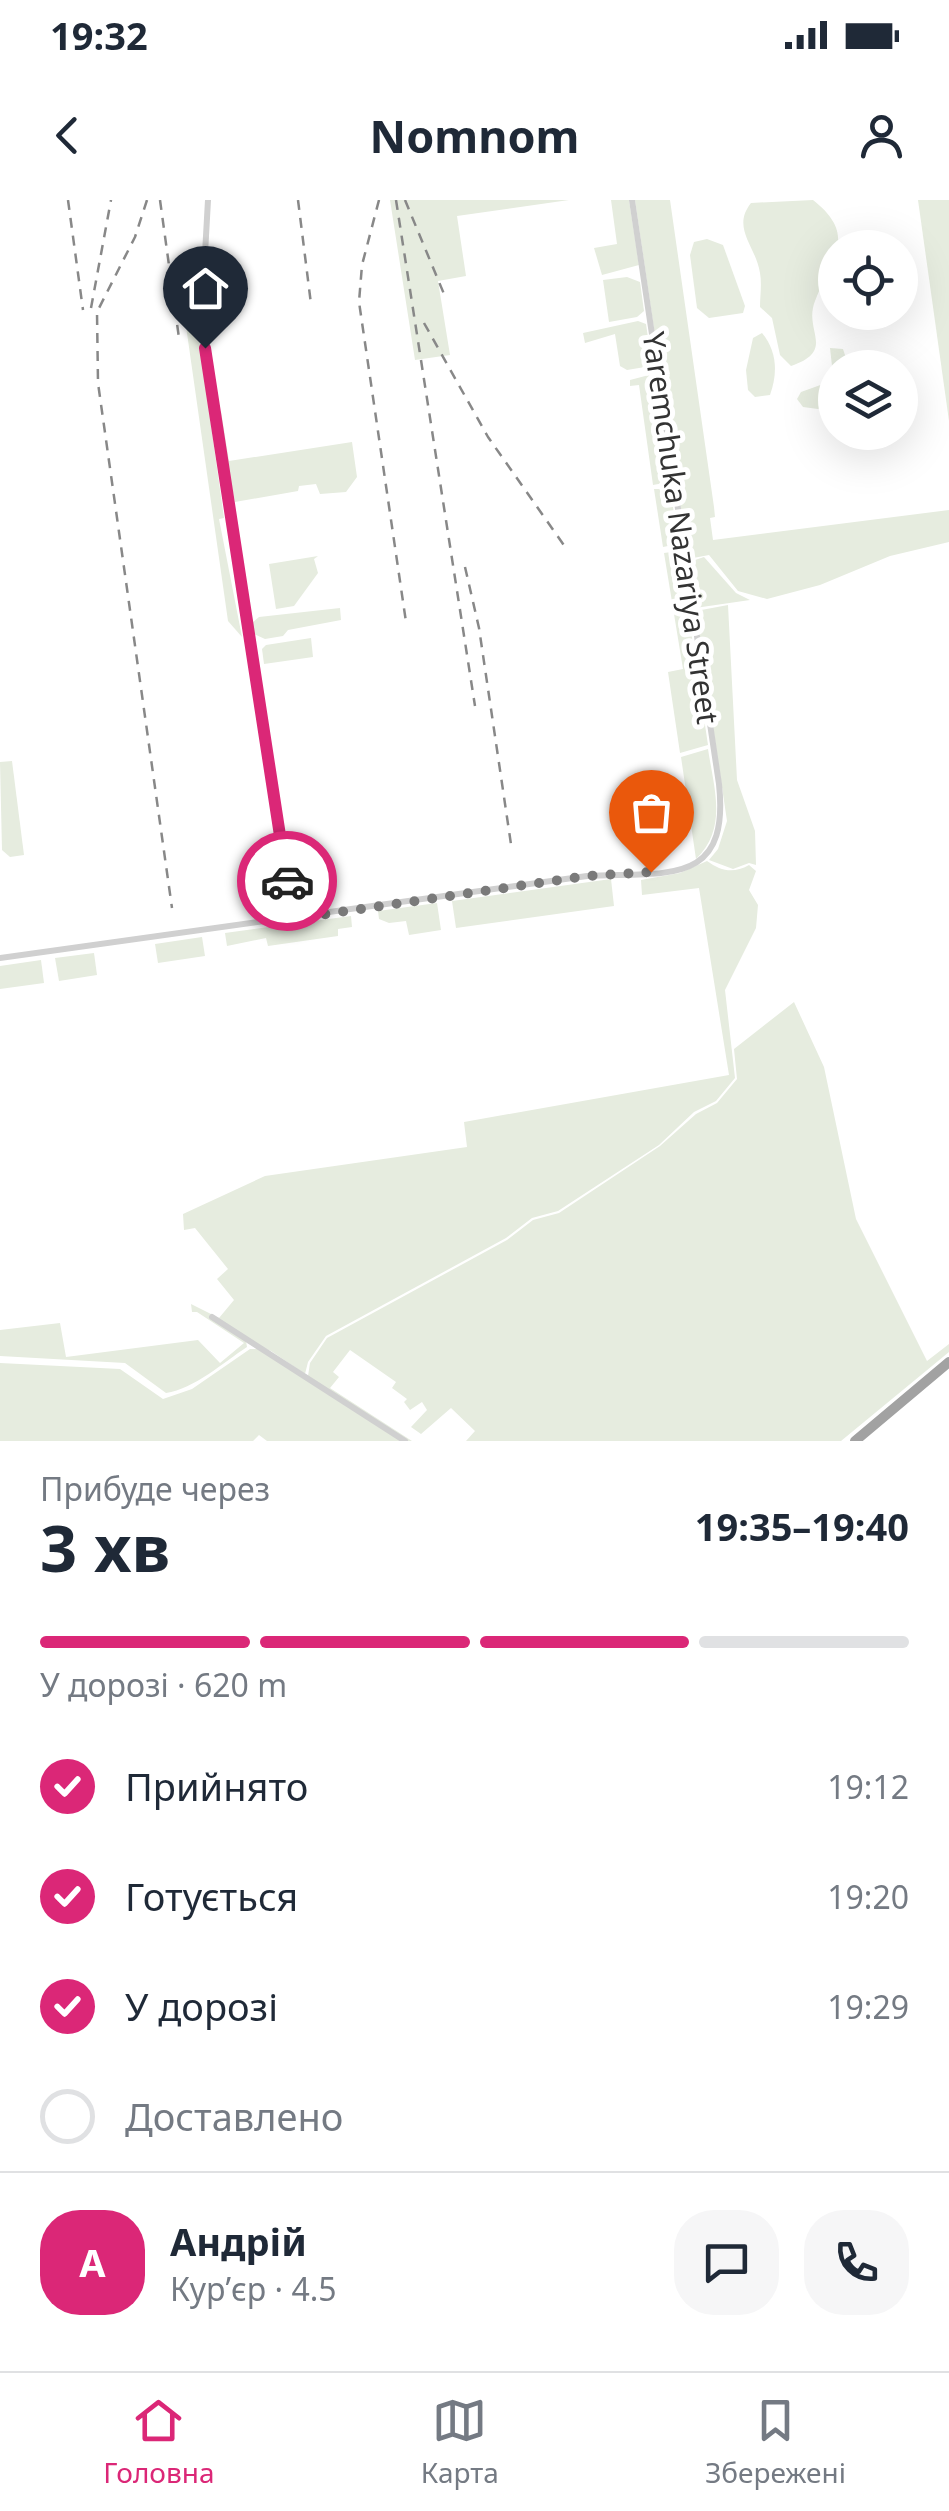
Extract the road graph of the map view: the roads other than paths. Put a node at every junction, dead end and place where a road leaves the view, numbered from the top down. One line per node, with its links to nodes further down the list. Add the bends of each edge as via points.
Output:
1 (208, 200): 3 (street, via 204,272 196,286)
2 (632, 200): 3 (street, Yaremchuka Nazariya Street, via 719,784 722,818 712,850 683,869 587,876)
3 (292, 919): 4 (street, Yaremchuka Nazariya Street)
4 (0, 958)
5 (212, 1318): 7 (street)
6 (949, 1362): 8 (highway)
7 (405, 1441)
8 (855, 1441)

